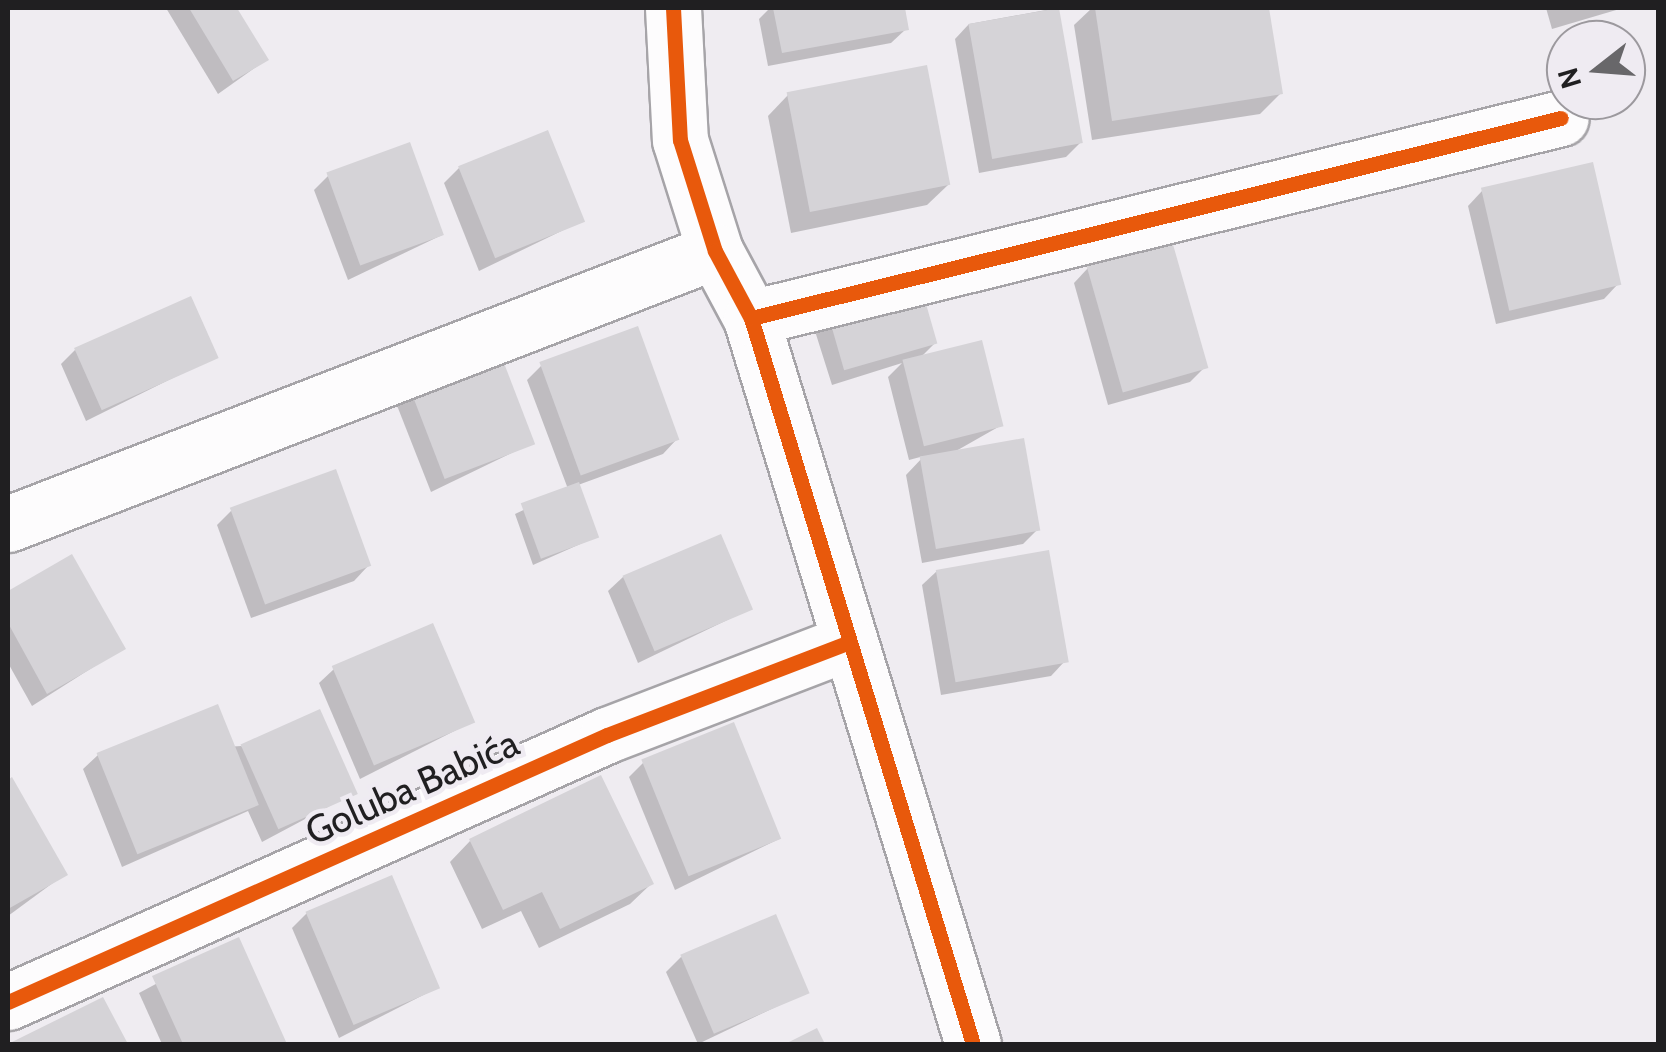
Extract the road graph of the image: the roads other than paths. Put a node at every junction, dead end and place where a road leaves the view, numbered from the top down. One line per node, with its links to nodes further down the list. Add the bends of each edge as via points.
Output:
1 (673, 8): 3 (street, via 680,140)
2 (1553, 120): 4 (street)
3 (715, 251): 4 (street); 5 (street)
4 (751, 318): 6 (street)
5 (8, 524)
6 (847, 643): 7 (street, Goluba Babića, via 608,736); 8 (street)
7 (8, 1002)
8 (973, 1044)

